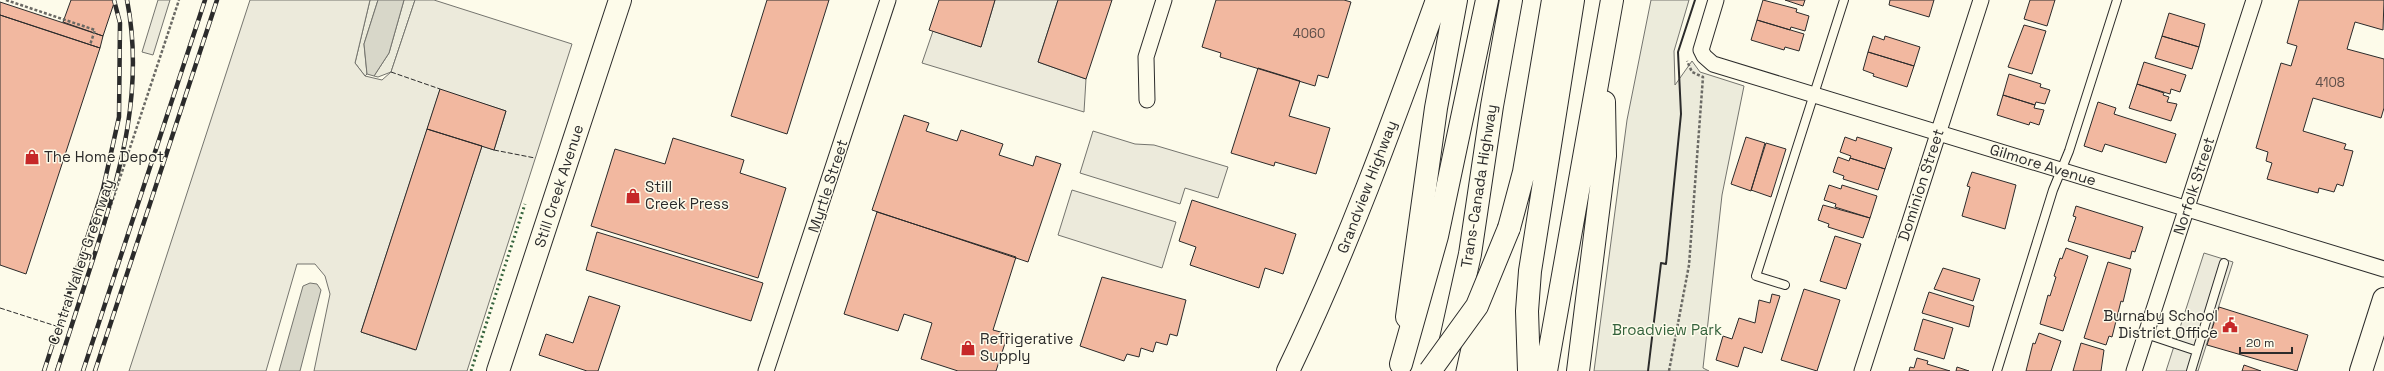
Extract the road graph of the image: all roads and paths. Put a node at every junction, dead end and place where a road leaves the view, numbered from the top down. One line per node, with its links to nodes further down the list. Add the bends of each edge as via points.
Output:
1 (6, 0): 18 (path, via 95,30)
2 (179, 0): 32 (path, Central Valley Greenway)
3 (620, 0): 33 (main road, Still Creek Avenue)
4 (888, 0): 34 (street, Myrtle Street)
5 (1164, 0): 22 (street, via 1146,57)
6 (1456, 0): 7 (main road, via 1436,108 1401,364 1437,236)
7 (1487, 0)
8 (1511, 0): 37 (main road, Trans-Canada Highway, via 1470,254)
9 (1553, 0): 36 (main road, bridge, via 1524,172 1509,228 1477,306)
10 (1573, 0): 38 (main road, via 1530,271 1527,311)
11 (1612, 0): 19 (main road)
12 (1716, 0): 21 (street, Gilmore Avenue, via 1703,40 1704,56 1713,64)
13 (1844, 0): 21 (lane)
14 (1981, 0): 23 (street, Dominion Street)
15 (2118, 0): 24 (lane)
16 (2254, 0): 25 (street, Norfolk Street)
17 (1432, 4): 35 (main road, Grandview Highway, via 1346,242 1315,316)
18 (90, 45)
19 (1603, 50): 39 (main road); 40 (main road, via 1605,156)
20 (1703, 76): 41 (path, via 1689,266)
21 (1814, 96): 23 (street, Gilmore Avenue); 28 (lane, via 1756,276)
22 (1147, 100)
23 (1937, 133): 24 (street, Gilmore Avenue); 42 (street, Dominion Street)
24 (2061, 171): 25 (street, Gilmore Avenue); 43 (lane)
25 (2187, 208): 27 (street, Gilmore Avenue); 30 (street, Norfolk Street)
26 (2224, 263): 31 (lane)
27 (2384, 269)
28 (1785, 285)
29 (2384, 299): 46 (main road)
30 (2146, 334): 31 (lane); 44 (street, Norfolk Street)
31 (2197, 351): 45 (lane)
32 (56, 371)
33 (498, 371)
34 (766, 371)
35 (1288, 371)
36 (1430, 371)
37 (1444, 371)
38 (1530, 371)
39 (1546, 371)
40 (1578, 371)
41 (1669, 371)
42 (1862, 371)
43 (1997, 371)
44 (2134, 371)
45 (2191, 371)
46 (2361, 371)

